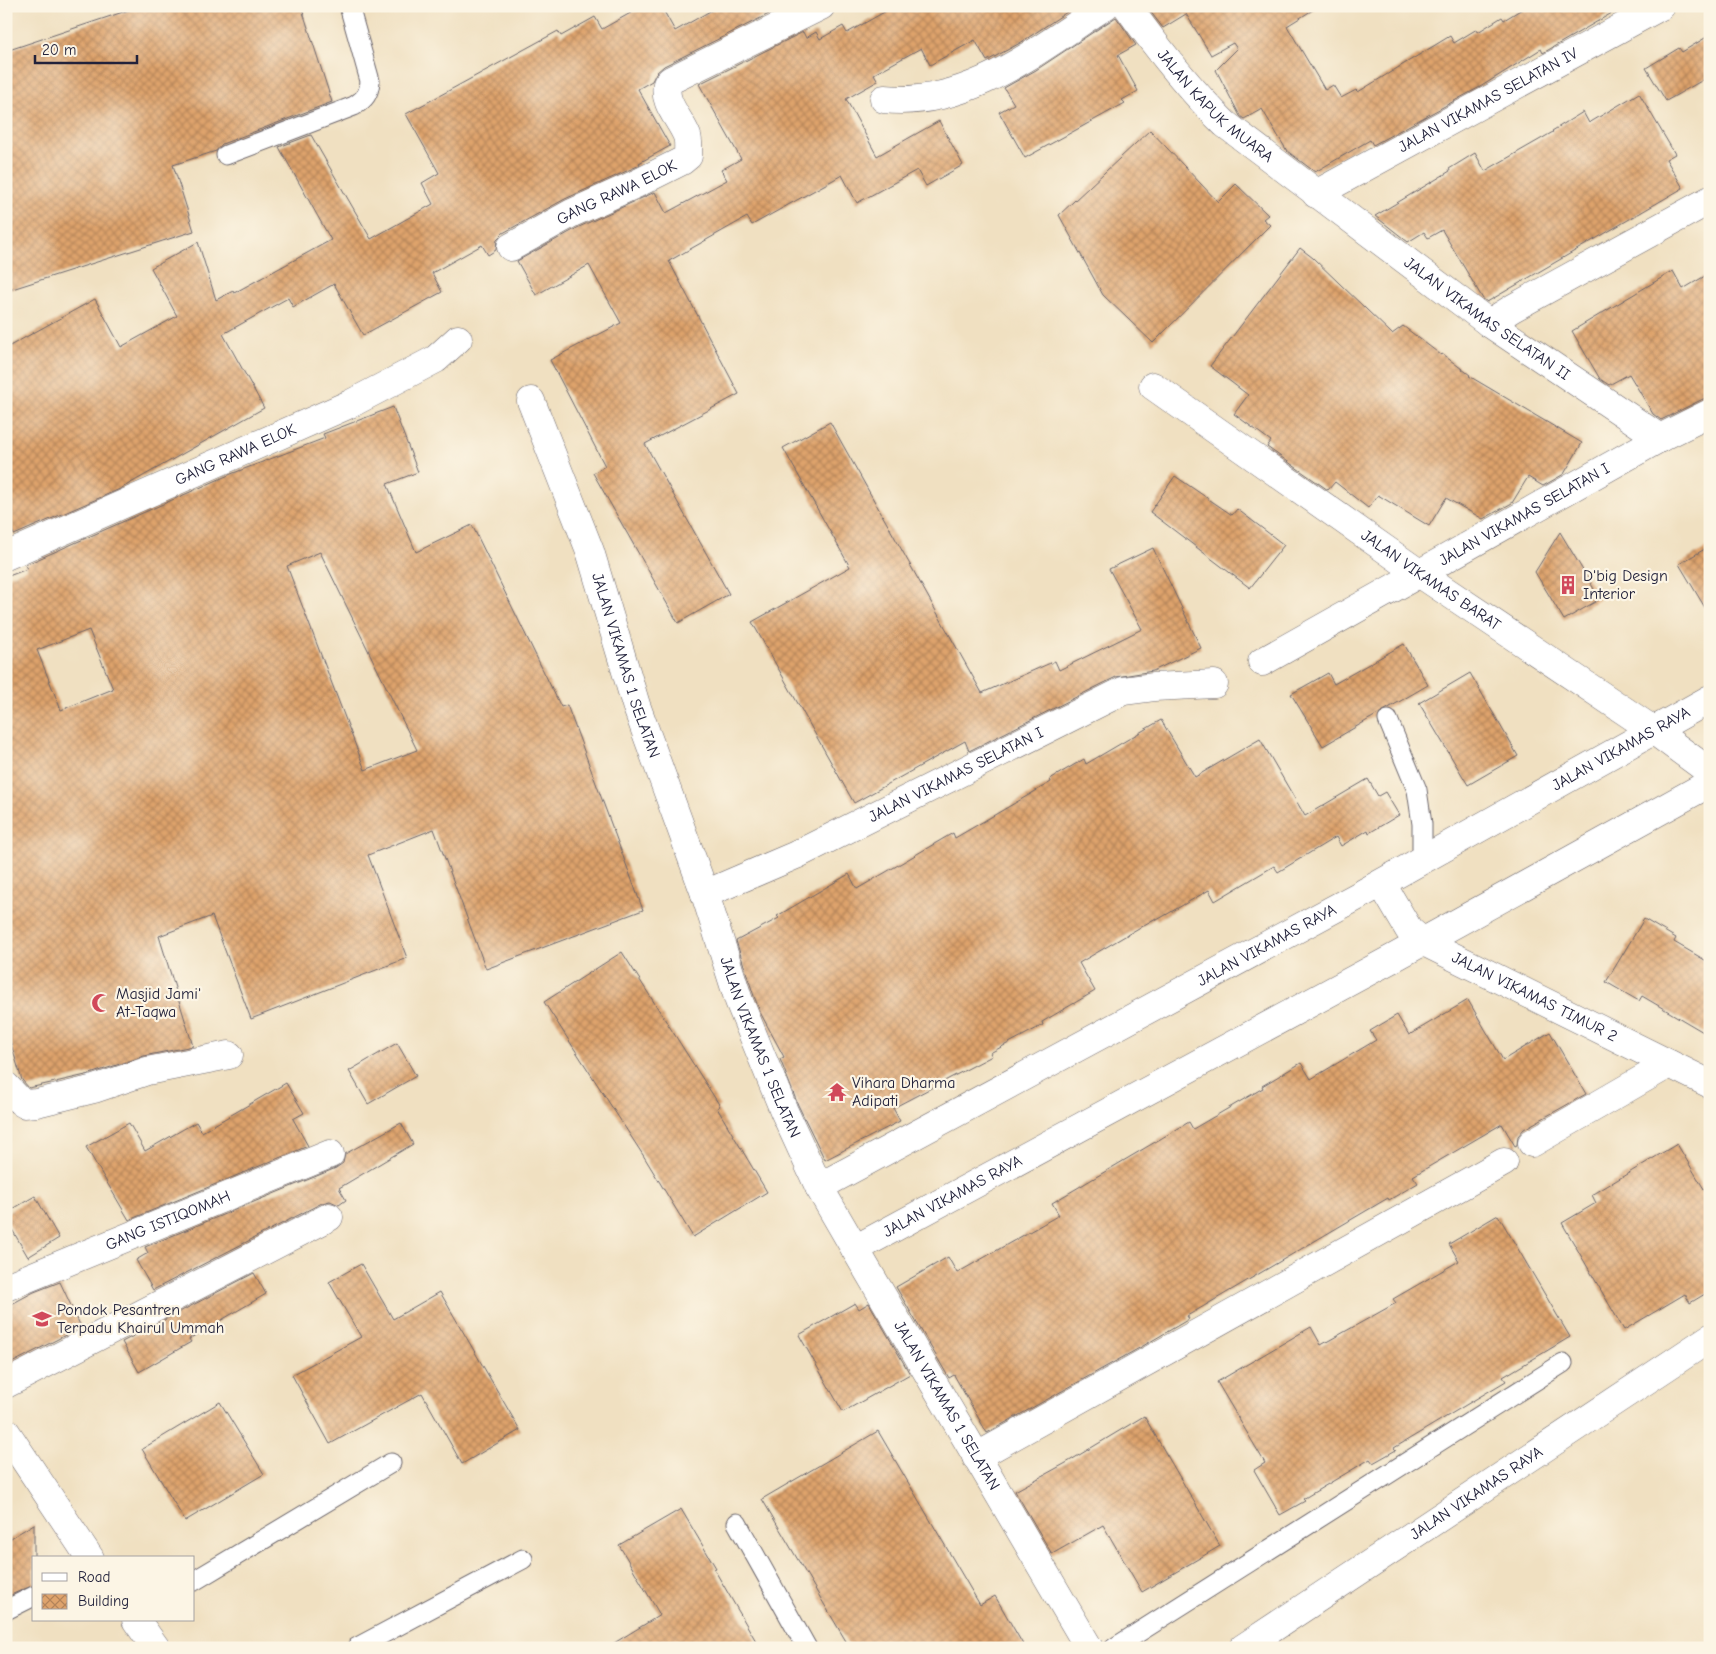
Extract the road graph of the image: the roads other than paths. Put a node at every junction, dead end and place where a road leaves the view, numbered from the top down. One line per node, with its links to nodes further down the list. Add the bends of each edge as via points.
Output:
1 (349, 6): 7 (lane, via 370,81 369,92 362,101)
2 (821, 6): 10 (street, GANG RAWA ELOK, via 667,84 667,100 687,137 688,156 682,161 572,213)
3 (1105, 6): 6 (street, via 1004,71 980,82 945,95 919,100)
4 (1127, 6): 8 (street, JALAN KAPUK MUARA, via 1161,54 1225,124)
5 (1661, 6): 8 (street, JALAN VIKAMAS SELATAN IV)
6 (884, 99)
7 (226, 156)
8 (1316, 194): 11 (street, JALAN VIKAMAS SELATAN II)
9 (1710, 200): 11 (street)
10 (511, 247)
11 (1489, 323): 16 (street, JALAN VIKAMAS SELATAN II)
12 (458, 339): 17 (street, GANG RAWA ELOK, via 436,359 350,404)
13 (1153, 386): 18 (street, JALAN VIKAMAS BARAT)
14 (531, 401): 27 (street, JALAN VIKAMAS 1 SELATAN, via 590,551 636,704)
15 (1710, 413): 16 (street, JALAN VIKAMAS SELATAN I)
16 (1660, 438): 18 (street, JALAN VIKAMAS SELATAN I)
17 (6, 556)
18 (1419, 573): 19 (street, JALAN VIKAMAS SELATAN I); 23 (street, JALAN VIKAMAS BARAT)
19 (1262, 662)
20 (1214, 684): 27 (street, JALAN VIKAMAS SELATAN I, via 1123,692 796,854)
21 (1710, 699): 23 (street, JALAN VIKAMAS RAYA)
22 (1388, 720): 25 (lane, via 1417,790 1422,848)
23 (1658, 734): 24 (street, JALAN VIKAMAS BARAT); 25 (street, JALAN VIKAMAS RAYA)
24 (1707, 774): 28 (street, JALAN VIKAMAS RAYA)
25 (1426, 858): 26 (street, JALAN VIKAMAS RAYA)
26 (1385, 890): 28 (street); 36 (street, JALAN VIKAMAS RAYA)
27 (705, 894): 36 (street, JALAN VIKAMAS 1 SELATAN, via 739,1002 784,1111)
28 (1416, 935): 30 (street, JALAN VIKAMAS TIMUR 2); 38 (street, JALAN VIKAMAS RAYA, via 1397,956)
29 (229, 1055): 32 (street, via 147,1071 37,1104 24,1104)
30 (1669, 1064): 31 (street, JALAN VIKAMAS TIMUR 2); 33 (street)
31 (1710, 1084)
32 (6, 1086)
33 (1532, 1143)
34 (330, 1154): 39 (street, GANG ISTIQOMAH)
35 (1504, 1162): 44 (street)
36 (824, 1195): 38 (street, JALAN VIKAMAS 1 SELATAN)
37 (328, 1217): 42 (street)
38 (851, 1242): 44 (street, JALAN VIKAMAS 1 SELATAN)
39 (6, 1287)
40 (1710, 1338): 56 (street, JALAN VIKAMAS RAYA)
41 (1563, 1364): 55 (lane)
42 (6, 1384)
43 (6, 1432): 47 (street)
44 (976, 1457): 54 (street, JALAN VIKAMAS 1 SELATAN)
45 (391, 1463): 49 (lane)
46 (737, 1523): 53 (lane)
47 (89, 1556)
48 (523, 1559): 52 (lane)
49 (195, 1580)
50 (32, 1597): 51 (lane)
51 (6, 1610)
52 (356, 1648)
53 (807, 1648)
54 (1089, 1648)
55 (1114, 1648)
56 (1243, 1648)

